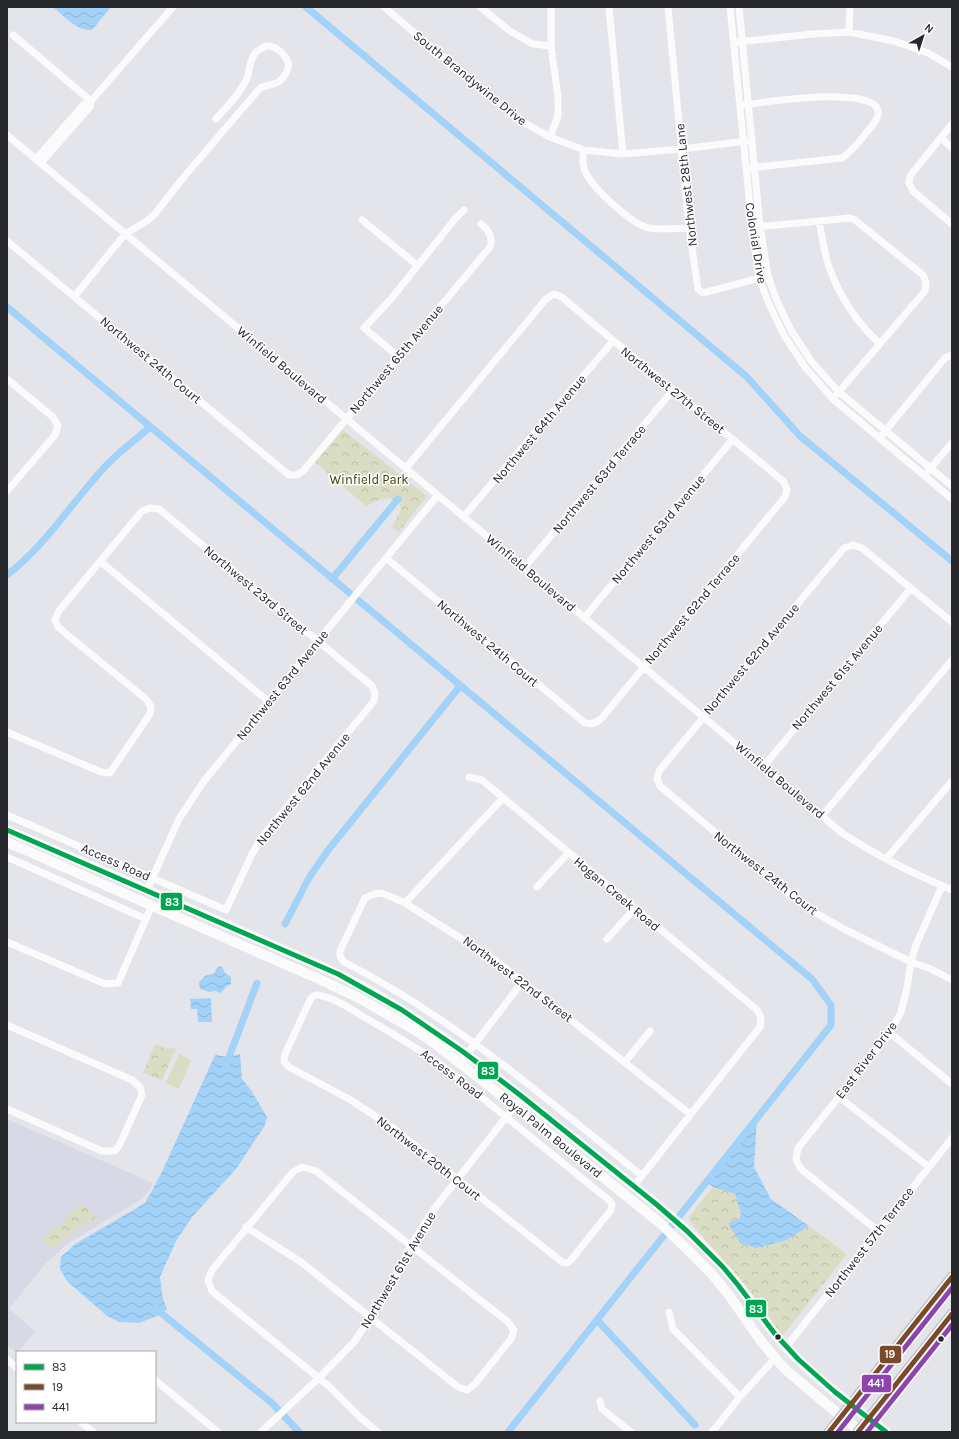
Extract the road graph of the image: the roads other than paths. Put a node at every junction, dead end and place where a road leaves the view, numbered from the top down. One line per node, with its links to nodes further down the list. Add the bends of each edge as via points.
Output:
1 (173, 7): 16 (street)
2 (384, 7): 22 (street, South Brandywine Drive, via 521,121)
3 (480, 7): 14 (street, via 510,31 533,44)
4 (551, 7): 14 (street)
5 (609, 7): 29 (street)
6 (668, 7): 27 (street, Northwest 28th Lane)
7 (730, 7): 12 (street, Colonial Drive)
8 (739, 7): 13 (street, Colonial Drive)
9 (850, 7): 10 (street)
10 (849, 32): 13 (street); 15 (street, via 894,41 928,53)
11 (13, 35): 16 (street)
12 (733, 42): 13 (street); 18 (street, Colonial Drive)
13 (741, 42): 17 (street, Colonial Drive)
14 (551, 46): 22 (street, via 558,116)
15 (952, 67)
16 (91, 101): 30 (street, via 84,104)
17 (748, 104): 18 (street); 24 (street, Colonial Drive); 31 (street, via 846,97 868,100 875,104 879,111 878,120 842,158)
18 (740, 105): 25 (street, Colonial Drive)
19 (216, 119): 41 (street, via 248,77 249,66 256,52 269,46 281,52 288,61 288,67 281,80 260,88 154,215)
20 (952, 124): 23 (street)
21 (7, 135): 30 (street, Winfield Boulevard)
22 (550, 137): 28 (street, South Brandywine Drive)
23 (941, 138): 26 (street); 37 (street, via 910,176 909,183 913,191)
24 (751, 141): 25 (street, South Brandywine Drive); 31 (street, Colonial Drive)
25 (743, 142): 27 (street, South Brandywine Drive); 32 (street, Colonial Drive)
26 (952, 148)
27 (682, 149): 29 (street, South Brandywine Drive); 40 (street, Northwest 28th Lane)
28 (584, 150): 29 (street, South Brandywine Drive); 40 (street, via 584,168 590,182 636,222 646,228)
29 (623, 154)
30 (38, 161): 41 (street, Winfield Boulevard)
31 (753, 167): 32 (street); 38 (street, Colonial Drive)
32 (745, 168): 39 (street, Colonial Drive)
33 (464, 210): 43 (street)
34 (362, 220): 43 (street)
35 (819, 221): 38 (street); 48 (street, via 828,266 849,309); 48 (street, via 850,218 855,220 923,275 925,291)
36 (481, 224): 50 (street, Northwest 65th Avenue, via 490,235 490,247)
37 (952, 224)
38 (760, 226): 39 (street); 44 (street, Colonial Drive)
39 (752, 227): 45 (street, Colonial Drive)
40 (689, 228): 45 (street, Northwest 28th Lane, via 698,290 703,293)
41 (124, 234): 46 (street); 55 (street, Winfield Boulevard)
42 (7, 241): 46 (street, Northwest 24th Court)
43 (417, 265): 50 (street, via 364,328)
44 (768, 276): 45 (street, Northwest 28th Lane); 53 (street, Colonial Drive, via 791,330 811,362)
45 (759, 278): 54 (street, Colonial Drive, via 784,335 805,367)
46 (74, 297): 62 (street, Northwest 24th Court, via 289,475)
47 (613, 341): 52 (street, Northwest 27th Street); 60 (street, Northwest 27th Street, via 562,297 554,294 546,299); 69 (street, Northwest 64th Avenue)
48 (880, 344): 53 (street)
49 (952, 355): 56 (street, via 945,358)
50 (398, 356): 55 (street, Northwest 65th Avenue)
51 (7, 379): 64 (street, via 53,417 58,426 55,435)
52 (673, 390): 58 (street, Northwest 27th Street); 72 (street, Northwest 63rd Terrace)
53 (839, 392): 54 (street); 56 (street, Colonial Drive)
54 (833, 399): 57 (street, Colonial Drive)
55 (346, 419): 60 (street, Winfield Boulevard); 62 (street, Northwest 65th Avenue, via 303,471)
56 (884, 431): 57 (street); 61 (street, Colonial Drive)
57 (879, 438): 63 (street, Colonial Drive)
58 (732, 439): 66 (street, Northwest 27th Street, via 784,482); 74 (street, Northwest 63rd Avenue)
59 (952, 443): 61 (street)
60 (406, 468): 67 (street, Winfield Boulevard)
61 (930, 468): 63 (street); 65 (street, Colonial Drive)
62 (296, 475)
63 (924, 476): 68 (street, Colonial Drive)
64 (9, 486)
65 (952, 486)
66 (787, 490): 78 (street, Northwest 62nd Terrace, via 785,497)
67 (438, 495): 69 (street, Winfield Boulevard); 70 (street, Northwest 63rd Avenue)
68 (952, 499)
69 (464, 516): 72 (street, Winfield Boulevard)
70 (386, 558): 76 (street, Northwest 63rd Avenue); 82 (street, Northwest 24th Court, via 585,723)
71 (101, 562): 76 (street, Northwest 23rd Street, via 142,511 150,508 159,509); 80 (street); 83 (street, via 58,612 55,620 58,627 147,700 151,707 150,714 110,773 101,772)
72 (524, 568): 74 (street, Winfield Boulevard)
73 (911, 588): 75 (street); 81 (street, Northwest 62nd Avenue, via 862,548 853,545 844,548); 84 (street, Northwest 61st Avenue)
74 (584, 618): 78 (street, Winfield Boulevard)
75 (952, 622)
76 (318, 642): 79 (street, Northwest 23rd Street, via 372,686); 80 (street, Northwest 63rd Avenue)
77 (952, 660): 90 (street)
78 (643, 667): 81 (street, Winfield Boulevard); 82 (street, Northwest 62nd Terrace, via 600,720)
79 (375, 693): 106 (street, Northwest 62nd Avenue, via 374,701 262,837)
80 (269, 702): 96 (street, Northwest 63rd Avenue, via 192,798 167,843)
81 (703, 716): 84 (street, Winfield Boulevard); 86 (street, Northwest 62nd Avenue, via 659,770)
82 (592, 724)
83 (7, 732)
84 (764, 766): 90 (street, Winfield Boulevard)
85 (469, 777): 88 (street, Hogan Creek Road, via 482,780)
86 (657, 779): 110 (street, Northwest 24th Court, via 660,786 790,895 844,929)
87 (952, 781): 95 (street)
88 (503, 798): 93 (street, Hogan Creek Road); 103 (street)
89 (7, 815): 96 (street, Access Road)
90 (822, 816): 95 (street, Winfield Boulevard, via 842,833)
91 (7, 830): 99 (main road, Royal Palm Boulevard)
92 (7, 842): 101 (main road, Royal Palm Boulevard)
93 (568, 853): 98 (street); 105 (street, Hogan Creek Road)
94 (7, 857): 107 (street)
95 (886, 859): 97 (street, Winfield Boulevard)
96 (152, 878): 99 (street, Northwest 63rd Avenue); 106 (street, Access Road)
97 (942, 886): 100 (street, Winfield Boulevard); 110 (street, East River Drive)
98 (537, 887)
99 (147, 890): 101 (main road); 102 (main road, Royal Palm Boulevard)
100 (952, 890)
101 (125, 893): 104 (main road, Royal Palm Boulevard)
102 (170, 900): 104 (main road); 118 (main road, Royal Palm Boulevard, via 364,987)
103 (405, 903): 112 (street, Northwest 22nd Street, via 484,952); 117 (street, Northwest 22nd Street, via 382,893 366,898 340,951 340,956 344,962 411,1000)
104 (152, 905): 107 (street); 120 (main road, Royal Palm Boulevard, via 359,998 418,1032)
105 (634, 908): 108 (street); 126 (street, Hogan Creek Road, via 757,1010 761,1018 760,1027)
106 (226, 910)
107 (146, 919): 109 (street, via 118,983 114,984 105,984)
108 (607, 939)
109 (7, 942)
110 (911, 962): 111 (street, Northwest 24th Court); 116 (street, East River Drive, via 901,1012)
111 (952, 980)
112 (523, 981): 117 (street); 119 (street, Northwest 22nd Street)
113 (311, 998): 127 (street, Access Road, via 322,995 389,1031 422,1051); 131 (street, Northwest 20th Court, via 285,1054 284,1062 349,1099 392,1128)
114 (7, 1025): 125 (street, via 132,1080 140,1087 142,1095 115,1151 102,1151)
115 (650, 1031): 119 (street)
116 (890, 1032): 121 (street); 122 (street, East River Drive)
117 (475, 1043): 118 (street); 130 (street)
118 (467, 1054): 120 (street); 123 (main road, Royal Palm Boulevard)
119 (625, 1062): 126 (street, Northwest 22nd Street)
120 (460, 1063): 124 (main road, Royal Palm Boulevard)
121 (952, 1084)
122 (838, 1096): 129 (street); 135 (street, East River Drive, via 798,1148 796,1159 800,1168)
123 (522, 1097): 124 (street, Northwest 61st Avenue); 132 (main road, Royal Palm Boulevard)
124 (515, 1106): 127 (street, Northwest 61st Avenue); 142 (main road, Royal Palm Boulevard, via 675,1237 711,1273)
125 (7, 1109)
126 (690, 1114): 130 (street)
127 (506, 1116): 131 (street, Northwest 61st Avenue); 133 (street, Access Road, via 610,1201)
128 (952, 1138): 129 (street, Northwest 57th Terrace)
129 (929, 1167): 135 (street, Northwest 57th Terrace)
130 (642, 1176): 132 (street)
131 (457, 1179): 133 (street, Northwest 20th Court, via 562,1262 567,1263 571,1260); 136 (street, Northwest 61st Avenue)
132 (633, 1187): 141 (main road, Royal Palm Boulevard, via 683,1227 711,1254)
133 (611, 1210)
134 (246, 1227): 136 (street, via 293,1172 302,1167 316,1172); 140 (street, via 301,1262); 145 (street, via 212,1270 208,1280 212,1291)
135 (878, 1231): 141 (street, Northwest 57th Terrace)
136 (411, 1245): 140 (street, Northwest 61st Avenue, via 393,1283); 140 (street, via 508,1322 514,1330 511,1339 475,1384 467,1390 458,1387)
137 (952, 1277): 149 (main road)
138 (669, 1312): 147 (street, via 673,1329)
139 (952, 1314): 151 (main road)
140 (371, 1317): 145 (street, Northwest 61st Avenue, via 354,1342)
141 (786, 1347): 149 (main road, Royal Palm Boulevard)
142 (774, 1358): 147 (street); 150 (main road, Royal Palm Boulevard)
143 (7, 1359): 144 (street)
144 (16, 1367)
145 (319, 1378): 157 (street, Northwest 61st Avenue); 158 (street)
146 (156, 1381): 156 (street)
147 (740, 1396): 160 (street)
148 (600, 1400): 159 (street, via 602,1409)
149 (851, 1405): 150 (main road); 151 (main road, Royal Palm Boulevard)
150 (842, 1416): 153 (main road, Royal Palm Boulevard); 161 (main road)
151 (869, 1418): 153 (main road); 162 (main road, Royal Palm Boulevard)
152 (85, 1423): 154 (street); 155 (street)
153 (860, 1431)
154 (80, 1432)
155 (93, 1432)
156 (218, 1432)
157 (261, 1432)
158 (378, 1432)
159 (630, 1432)
160 (712, 1432)
161 (829, 1432)
162 (886, 1432)

